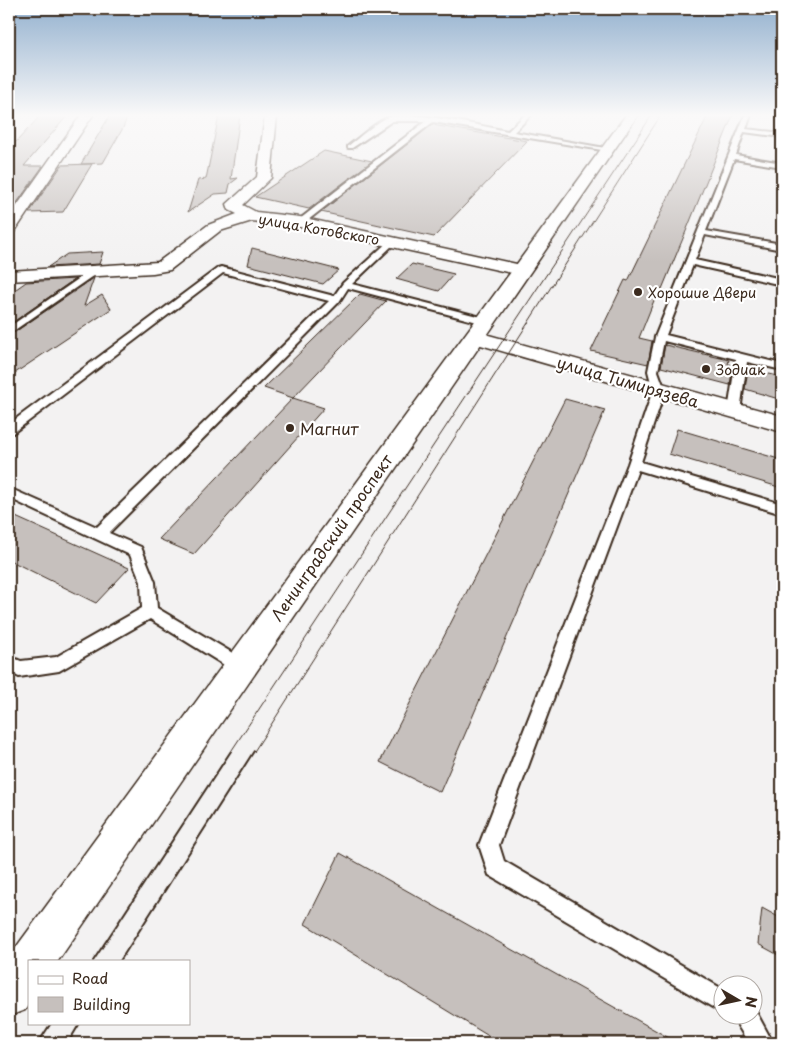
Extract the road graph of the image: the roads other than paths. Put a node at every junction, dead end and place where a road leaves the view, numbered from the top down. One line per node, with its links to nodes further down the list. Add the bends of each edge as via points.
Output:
1 (53, 164): 8 (street)
2 (266, 164): 6 (street, via 264,178 235,204)
3 (375, 164): 7 (lane)
4 (597, 164): 13 (street, Ленинградский проспект)
5 (728, 164): 9 (lane)
6 (252, 216): 7 (street, улица Котовского); 14 (street, улица Котовского, via 214,228 164,266)
7 (300, 222): 10 (street, улица Котовского)
8 (9, 228)
9 (701, 232): 11 (lane); 12 (lane)
10 (391, 242): 13 (street, улица Котовского); 17 (lane)
11 (782, 247)
12 (690, 262): 16 (lane); 21 (lane)
13 (521, 270): 19 (street, Ленинградский проспект)
14 (94, 271): 15 (street, улица Котовского); 20 (lane)
15 (9, 276)
16 (782, 282)
17 (346, 285): 18 (lane); 19 (lane)
18 (336, 300): 27 (lane, via 221,270); 31 (lane)
19 (479, 329): 24 (street, улица Тимирязева); 34 (street, Ленинградский проспект)
20 (9, 331)
21 (660, 337): 22 (lane); 24 (lane, via 653,371)
22 (742, 357): 23 (lane); 25 (lane)
23 (782, 367)
24 (659, 390): 25 (street, улица Тимирязева); 28 (lane)
25 (734, 411): 26 (street, улица Тимирязева)
26 (782, 424)
27 (9, 430)
28 (634, 464): 30 (lane); 38 (lane, via 489,844 496,868)
29 (9, 493): 31 (lane)
30 (782, 509)
31 (100, 533): 32 (lane, via 136,551 148,582)
32 (150, 612): 33 (lane, via 59,664 19,669); 34 (lane)
33 (9, 663)
34 (240, 666): 35 (street, Ленинградский проспект)
35 (33, 960)
36 (28, 967): 37 (street)
37 (9, 994)
38 (714, 997)
39 (751, 1024): 40 (lane)
40 (762, 1043)

